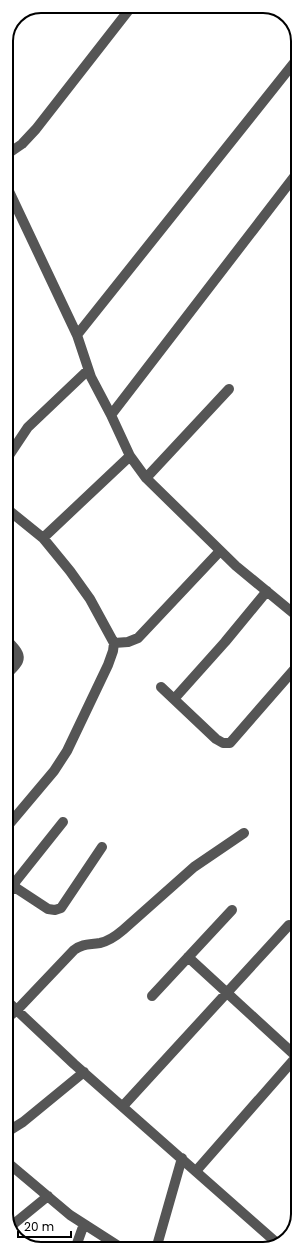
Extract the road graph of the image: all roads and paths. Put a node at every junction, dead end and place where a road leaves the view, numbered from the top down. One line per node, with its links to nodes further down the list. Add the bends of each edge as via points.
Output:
1 (127, 13): 3 (street, via 36,129)
2 (291, 67): 6 (street)
3 (13, 151)
4 (291, 182): 9 (street)
5 (13, 200): 6 (street)
6 (77, 335): 7 (street)
7 (88, 370): 9 (street); 10 (street, via 28,427)
8 (228, 389): 12 (street)
9 (111, 415): 11 (street)
10 (13, 450)
11 (130, 456): 12 (street); 14 (street)
12 (146, 478): 15 (street)
13 (13, 514): 14 (street)
14 (43, 538): 18 (street, via 90,599)
15 (220, 551): 16 (street); 18 (street, via 138,638)
16 (267, 591): 17 (street); 23 (street)
17 (291, 611)
18 (114, 643): 24 (street, via 108,665 67,752)
19 (13, 647): 20 (street, via 19,653 19,659)
20 (13, 669)
21 (291, 673): 23 (street, via 230,743 216,739)
22 (161, 687): 23 (street)
23 (174, 698)
24 (13, 820)
25 (63, 822): 28 (street)
26 (244, 833): 35 (street, via 194,867 111,939 82,945 74,950)
27 (102, 847): 28 (street, via 61,908 48,909)
28 (13, 886)
29 (232, 910): 31 (street)
30 (289, 925): 32 (street)
31 (188, 957): 32 (street); 33 (street)
32 (227, 994): 37 (street); 40 (street)
33 (152, 996)
34 (13, 1007): 35 (street)
35 (17, 1010): 36 (street); 39 (street)
36 (13, 1013)
37 (291, 1052)
38 (291, 1064): 44 (street)
39 (84, 1072): 40 (street); 41 (street)
40 (123, 1106): 42 (street)
41 (13, 1128)
42 (182, 1158): 44 (street); 51 (street)
43 (13, 1167): 45 (street)
44 (196, 1170): 48 (street)
45 (48, 1196): 46 (street); 47 (street)
46 (14, 1223)
47 (84, 1224): 49 (street); 50 (street)
48 (274, 1240)
49 (78, 1242)
50 (112, 1242)
51 (158, 1242)

